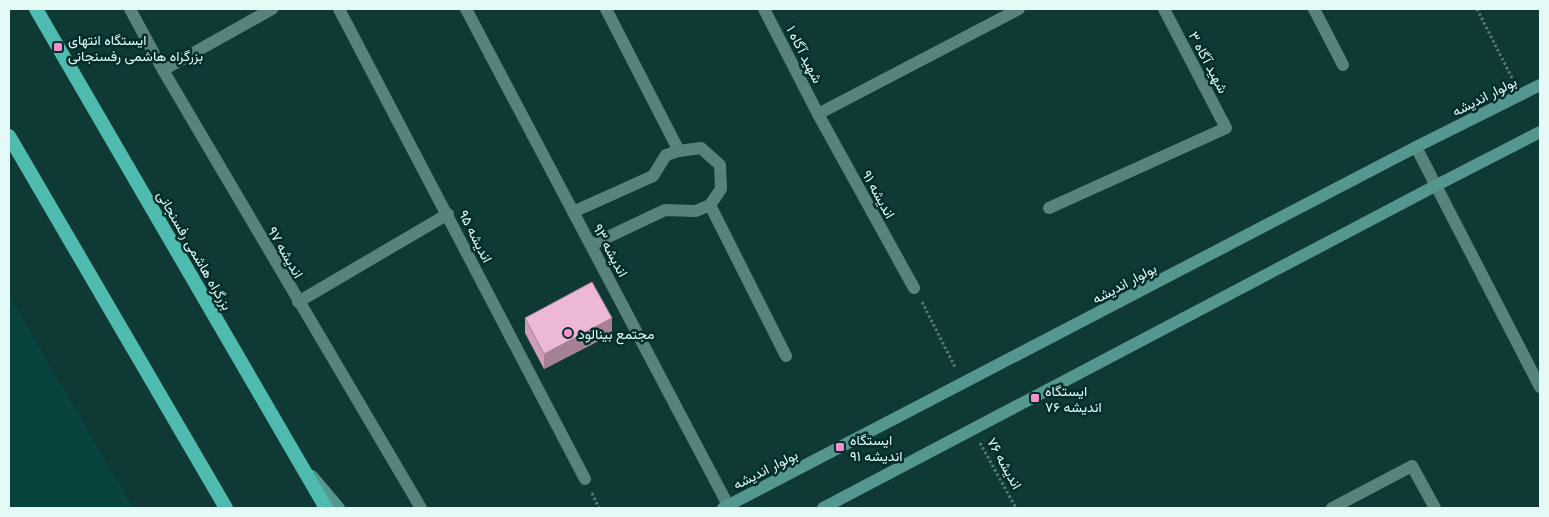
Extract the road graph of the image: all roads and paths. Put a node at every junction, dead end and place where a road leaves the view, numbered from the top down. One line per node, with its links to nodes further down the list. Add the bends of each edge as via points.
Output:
1 (36, 9): 33 (highway, بزرگراه هاشمی رفسنجانی)
2 (130, 9): 13 (street, اندیشه ۹۷)
3 (272, 9): 13 (street)
4 (339, 9): 25 (street, اندیشه ۹۵)
5 (466, 9): 24 (street, اندیشه ۹۳)
6 (606, 9): 20 (street)
7 (764, 9): 16 (street, شهید آگاه ۱)
8 (1019, 9): 16 (street)
9 (1164, 9): 23 (street, شهید آگاه ۳, via 1226,128)
10 (1314, 9): 12 (street)
11 (1477, 9): 15 (path)
12 (1343, 65)
13 (163, 70): 28 (street, اندیشه ۹۷)
14 (1540, 84): 15 (main road, بولوار اندیشه)
15 (1520, 95): 19 (main road, بولوار اندیشه)
16 (818, 114): 27 (street, اندیشه ۹۱)
17 (1540, 132): 21 (main road)
18 (9, 137): 36 (highway)
19 (1416, 147): 21 (street); 30 (main road, بولوار اندیشه)
20 (679, 151): 22 (street, via 701,148 720,165 721,189); 24 (street, via 666,155 653,176)
21 (1435, 186): 31 (street); 32 (main road)
22 (710, 205): 26 (street, via 696,211 665,210); 29 (street)
23 (1049, 208)
24 (573, 212): 26 (street, اندیشه ۹۳)
25 (448, 214): 28 (street); 34 (street, اندیشه ۹۵)
26 (591, 245): 35 (street, اندیشه ۹۳)
27 (914, 288): 30 (path)
28 (298, 302): 39 (street, اندیشه ۹۷)
29 (786, 356)
30 (964, 384): 35 (main road, بولوار اندیشه)
31 (1540, 387)
32 (973, 429): 40 (main road); 41 (path, اندیشه ۷۶)
33 (299, 461): 37 (highway, بزرگراه هاشمی رفسنجانی); 38 (main road)
34 (585, 479)
35 (725, 507)
36 (226, 508)
37 (326, 508)
38 (339, 508)
39 (421, 508)
40 (823, 508)
41 (1016, 508)
42 (1332, 508): 43 (street, via 1412,466)
43 (1435, 508)

